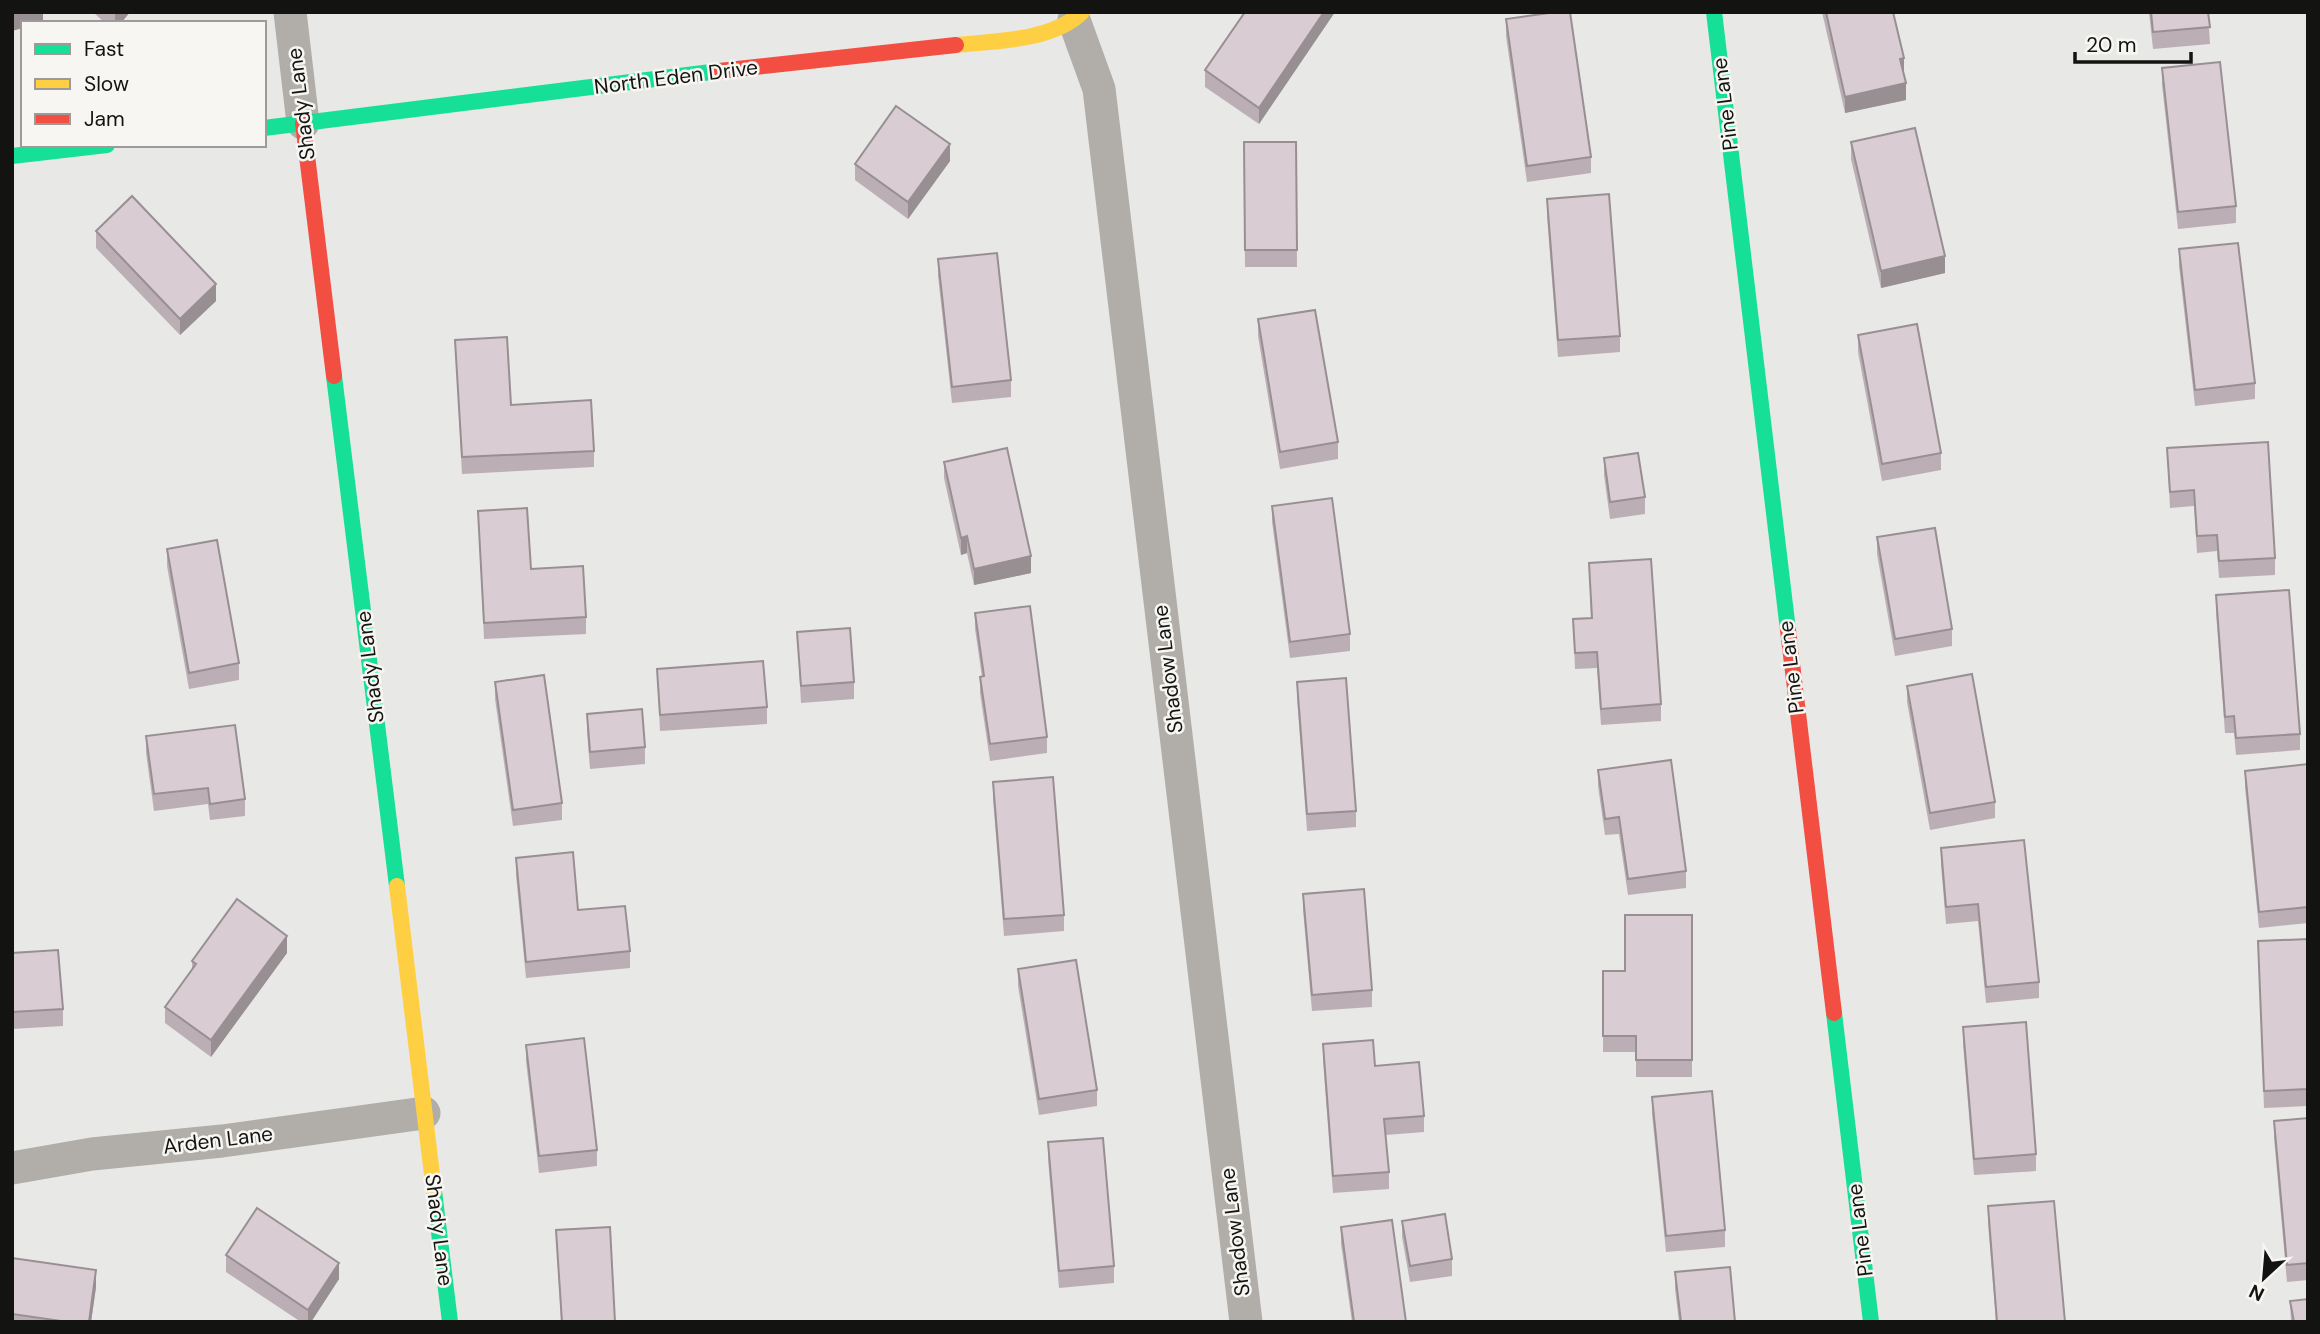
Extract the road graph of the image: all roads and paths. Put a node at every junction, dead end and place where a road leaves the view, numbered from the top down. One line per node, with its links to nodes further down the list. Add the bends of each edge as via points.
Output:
1 (290, 12): 4 (street, Shady Lane)
2 (1714, 12): 12 (street, Pine Lane)
3 (1078, 16): 4 (street, North Eden Drive, via 1051,31 1004,40); 11 (street, Shadow Lane, via 1099,89)
4 (303, 123): 5 (street, North Eden Drive); 8 (street, Shady Lane)
5 (266, 128)
6 (90, 147): 7 (street)
7 (12, 156)
8 (424, 1113): 9 (street, Arden Lane); 10 (street, Shady Lane)
9 (12, 1168)
10 (450, 1322)
11 (1246, 1322)
12 (1871, 1322)

